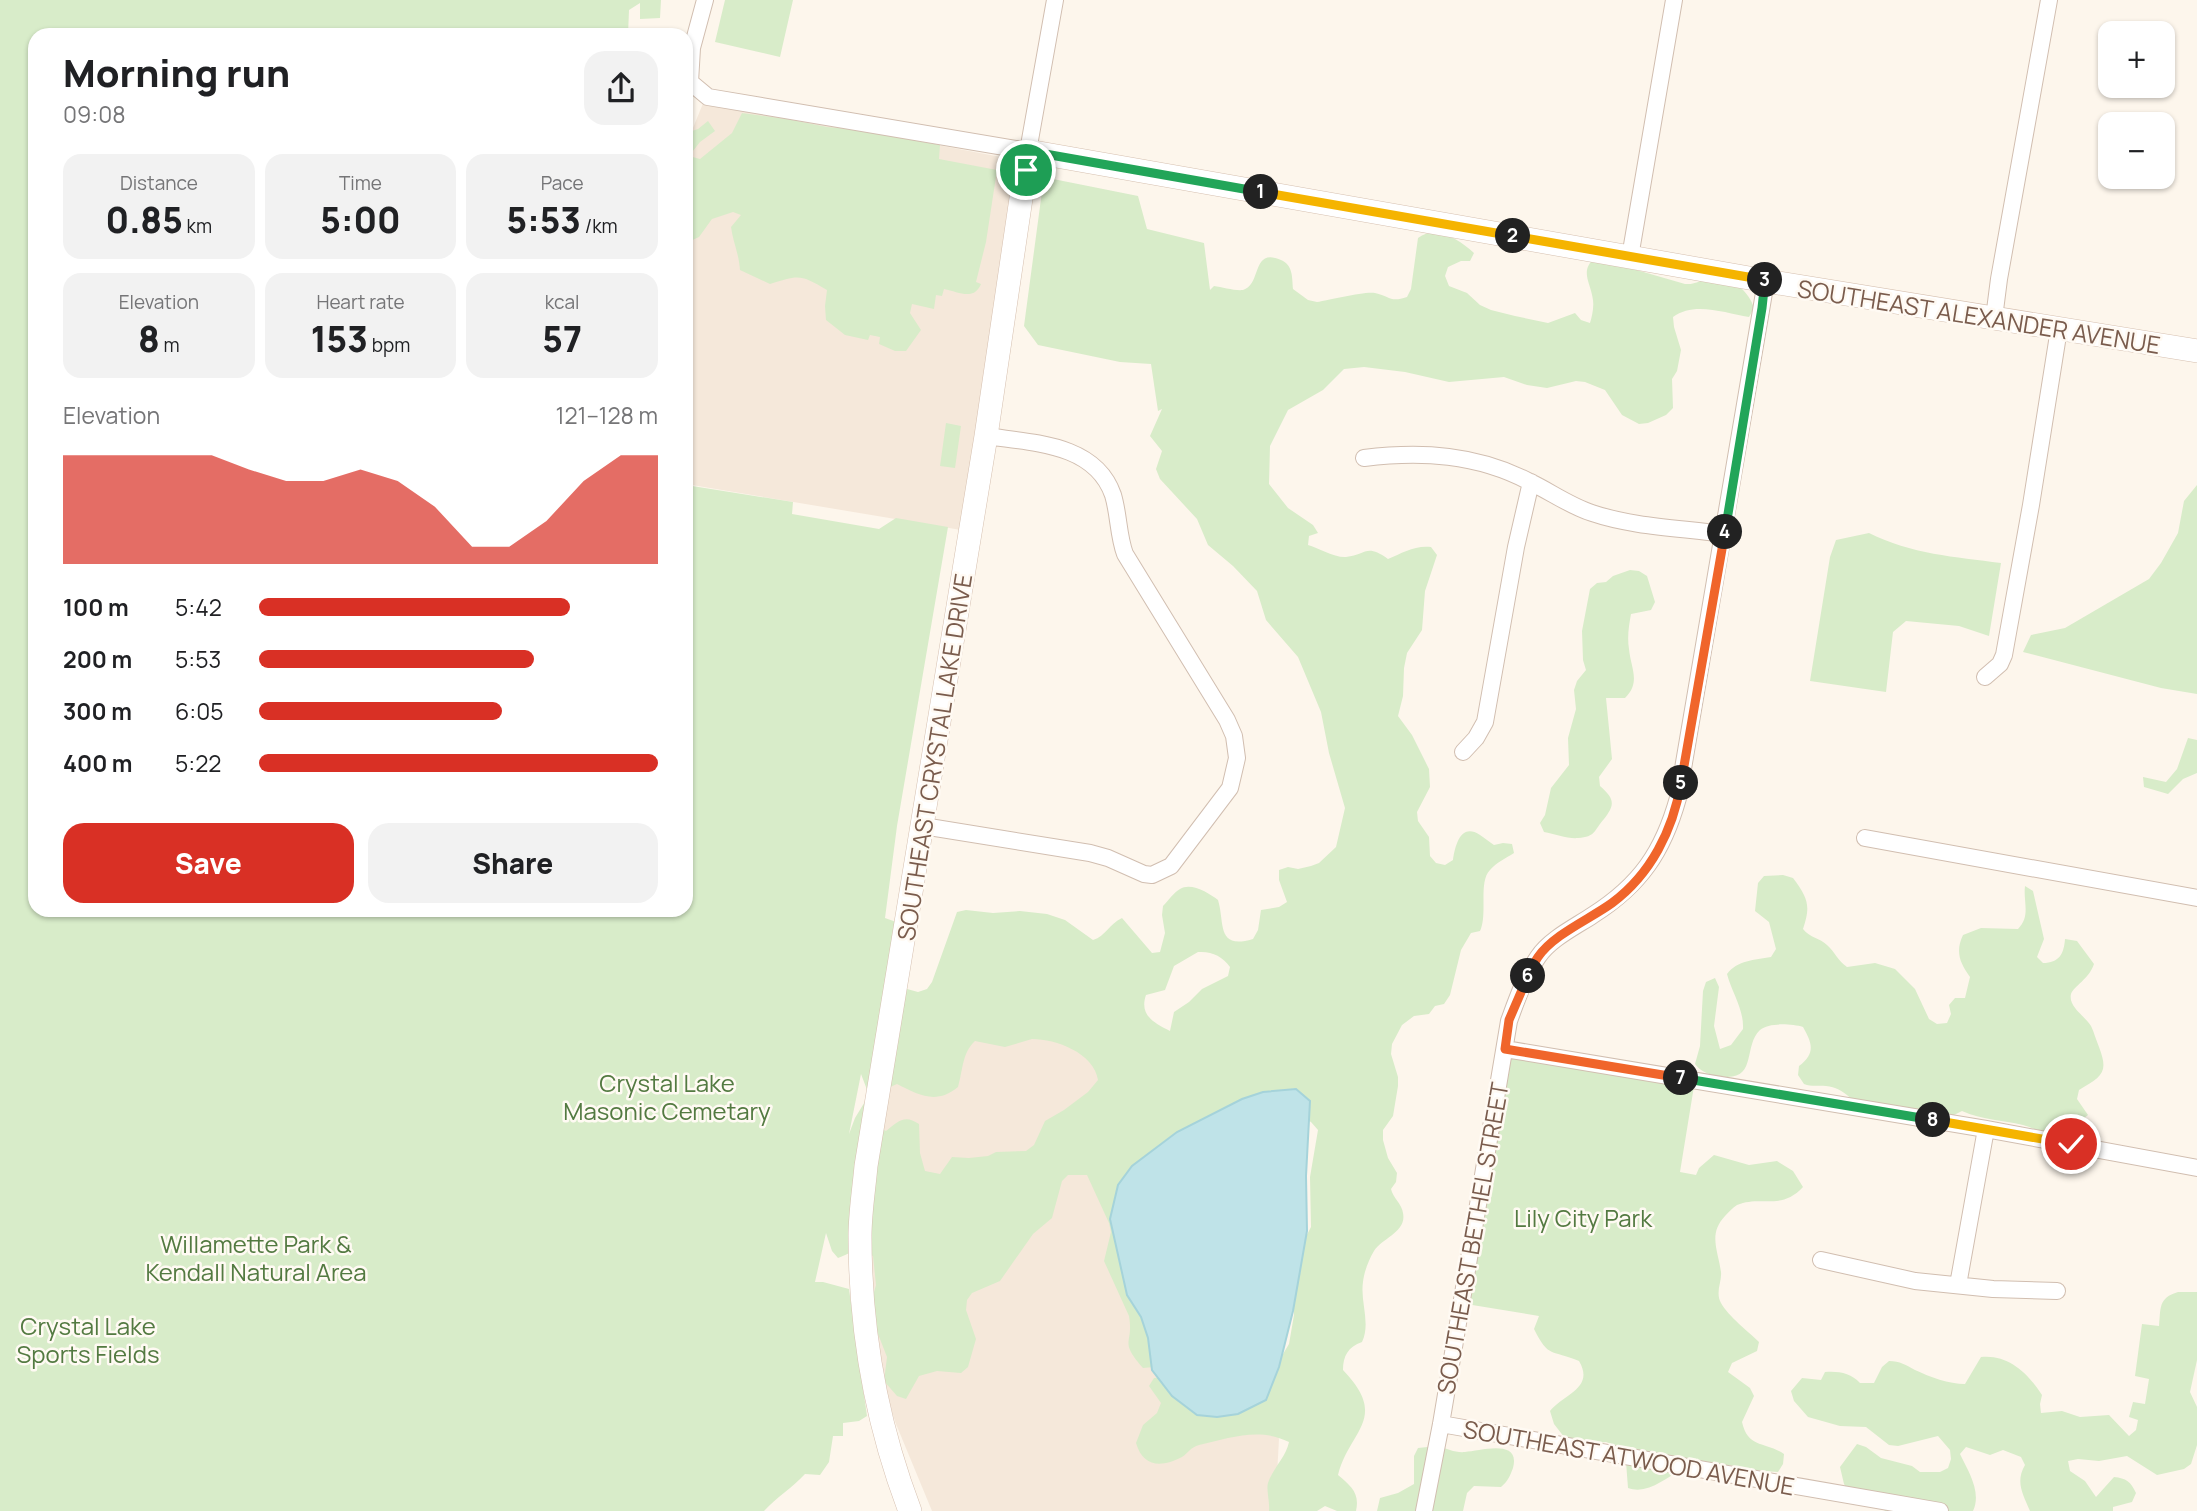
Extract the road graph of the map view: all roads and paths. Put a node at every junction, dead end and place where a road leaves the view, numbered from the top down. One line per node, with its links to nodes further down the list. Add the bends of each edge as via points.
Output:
1 (705, 0): 5 (street, SOUTHEAST ALEXANDER AVENUE)
2 (1055, 0): 7 (street, SOUTHEAST CRYSTAL LAKE DRIVE)
3 (1674, 0): 8 (street)
4 (2049, 0): 10 (street)
5 (693, 44)
6 (693, 84): 7 (street, SOUTHEAST ALEXANDER AVENUE, via 708,97)
7 (1028, 151): 8 (street, SOUTHEAST ALEXANDER AVENUE); 13 (street, SOUTHEAST CRYSTAL LAKE DRIVE)
8 (1630, 257): 9 (street, SOUTHEAST ALEXANDER AVENUE)
9 (1766, 281): 10 (street, SOUTHEAST ALEXANDER AVENUE); 16 (street, SOUTHEAST BETHEL STREET)
10 (1994, 318): 11 (street, SOUTHEAST ALEXANDER AVENUE)
11 (2059, 329): 12 (street, SOUTHEAST ALEXANDER AVENUE); 17 (street, via 2004,655)
12 (2197, 351)
13 (986, 436): 19 (street, SOUTHEAST CRYSTAL LAKE DRIVE); 19 (street, via 1071,452 1103,476 1112,493 1125,554 1227,720 1234,736 1236,769 1218,806 1171,866 1152,874 1090,853)
14 (1364, 458): 15 (street, via 1404,453 1463,458)
15 (1531, 482): 16 (street, via 1561,500 1612,519); 18 (street, via 1485,722)
16 (1724, 534): 22 (street, SOUTHEAST BETHEL STREET, via 1678,798 1663,841 1626,892 1539,955 1509,1020)
17 (1985, 677)
18 (1463, 752)
19 (923, 826): 29 (street, SOUTHEAST CRYSTAL LAKE DRIVE, via 866,1166 860,1233 868,1359 878,1411)
20 (1865, 838): 21 (street)
21 (2197, 898)
22 (1505, 1049): 23 (street); 28 (street, SOUTHEAST BETHEL STREET)
23 (1986, 1129): 24 (street); 26 (street)
24 (2197, 1168)
25 (1821, 1260): 26 (street, via 1915,1281)
26 (1958, 1285): 27 (street)
27 (2057, 1291)
28 (1441, 1424): 30 (street, SOUTHEAST BETHEL STREET); 31 (street, SOUTHEAST ATWOOD AVENUE)
29 (909, 1511)
30 (1424, 1511)
31 (1940, 1511)

